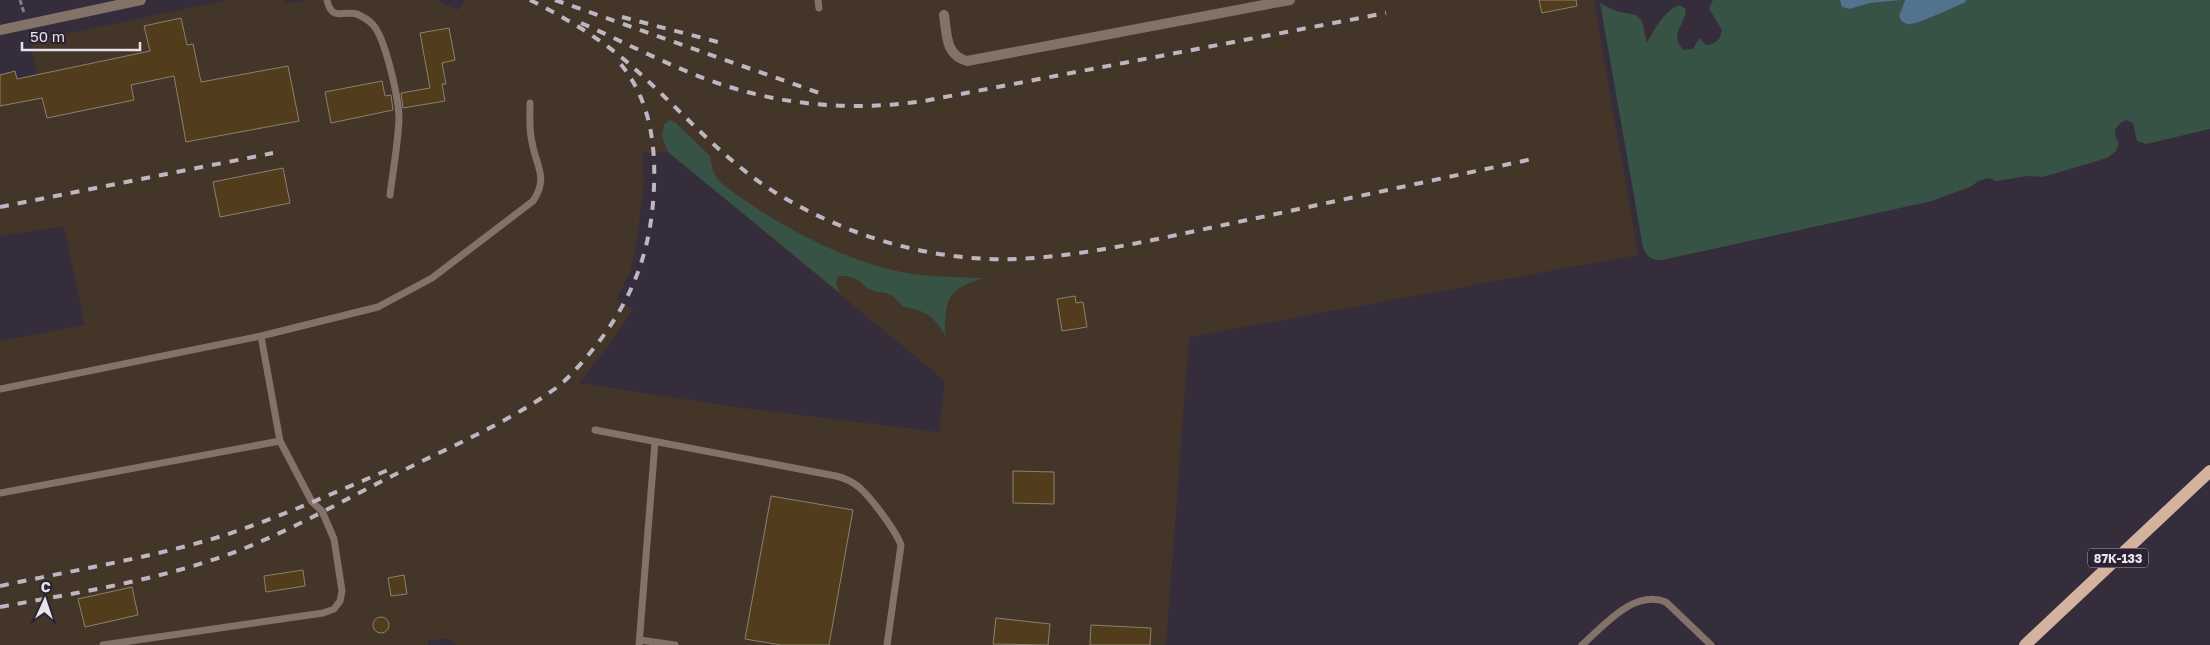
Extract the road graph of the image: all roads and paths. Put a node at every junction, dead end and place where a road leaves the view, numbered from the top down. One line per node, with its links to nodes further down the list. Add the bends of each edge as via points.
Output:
1 (141, 0): 5 (street)
2 (327, 0): 7 (lane, via 333,12 357,14 372,23 384,45 399,121)
3 (1290, 0): 4 (street, via 967,61 954,55 949,47)
4 (944, 15)
5 (0, 30)
6 (530, 104): 8 (lane, via 532,144 542,181 540,191 525,209 432,278 378,307)
7 (390, 195)
8 (261, 336): 9 (lane); 11 (lane)
9 (0, 389)
10 (595, 430): 12 (lane)
11 (280, 441): 14 (lane); 17 (lane, via 331,532 342,591 334,609)
12 (655, 442): 15 (lane); 19 (lane, via 836,476 861,489 898,534 901,545)
13 (2210, 471): 16 (main road, 87К-133)
14 (0, 492)
15 (639, 642): 18 (lane)
16 (2030, 643)
17 (103, 645)
18 (675, 645)
19 (887, 645)
20 (1582, 645): 21 (lane, via 1630,605 1645,599 1657,599 1666,602)
21 (1711, 645)

